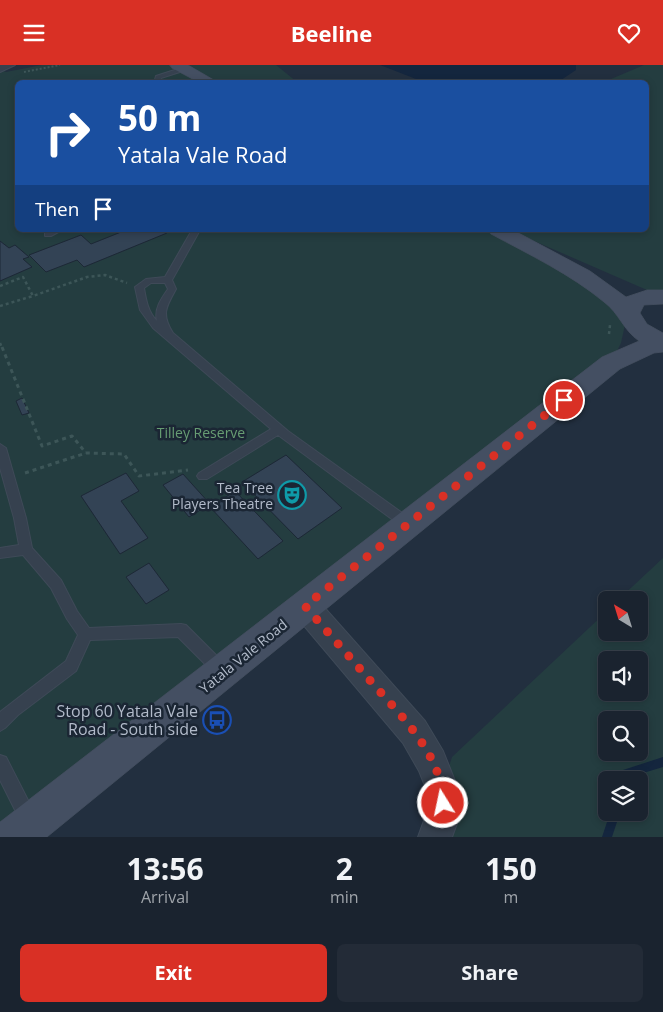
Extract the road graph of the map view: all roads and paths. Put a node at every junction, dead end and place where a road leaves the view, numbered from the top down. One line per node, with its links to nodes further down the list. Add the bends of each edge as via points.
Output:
1 (60, 65): 3 (path)
2 (180, 67): 5 (lane); 6 (main road)
3 (14, 68): 4 (street)
4 (0, 69)
5 (158, 80)
6 (206, 80)
7 (53, 232): 10 (lane)
8 (195, 232): 12 (lane)
9 (502, 232): 11 (main road)
10 (48, 234)
11 (572, 269): 16 (main road); 18 (main road, via 608,293)
12 (168, 280): 14 (lane, via 153,280); 19 (lane, via 172,289 160,313 160,321)
13 (0, 286): 15 (path, via 23,277)
14 (139, 287): 15 (path, via 105,275 87,277); 19 (lane, via 150,322)
15 (32, 296): 17 (path)
16 (657, 297): 18 (main road, via 637,300 631,305)
17 (0, 306)
18 (629, 316): 21 (main road, via 641,333); 22 (main road, Yatala Vale Road)
19 (169, 335): 23 (lane)
20 (0, 343): 25 (path, via 42,446 72,436)
21 (663, 343): 22 (main road, Yatala Vale Road)
22 (611, 363): 28 (main road, Yatala Vale Road)
23 (279, 429): 26 (lane); 28 (lane)
24 (0, 448): 27 (lane)
25 (86, 453): 26 (path, via 124,453 139,476 184,469); 27 (path)
26 (203, 476)
27 (8, 478): 29 (lane)
28 (408, 524): 31 (main road, Yatala Vale Road)
29 (26, 549): 30 (lane); 32 (lane, via 56,584)
30 (0, 553)
31 (305, 606): 33 (main road, Yatala Vale Road); 37 (street, via 414,732 432,762 443,791 443,815)
32 (86, 634): 33 (lane, via 180,630); 34 (lane, via 71,665)
33 (223, 673): 36 (main road, Yatala Vale Road)
34 (0, 723)
35 (0, 763): 36 (lane)
36 (23, 831)
37 (435, 837)

